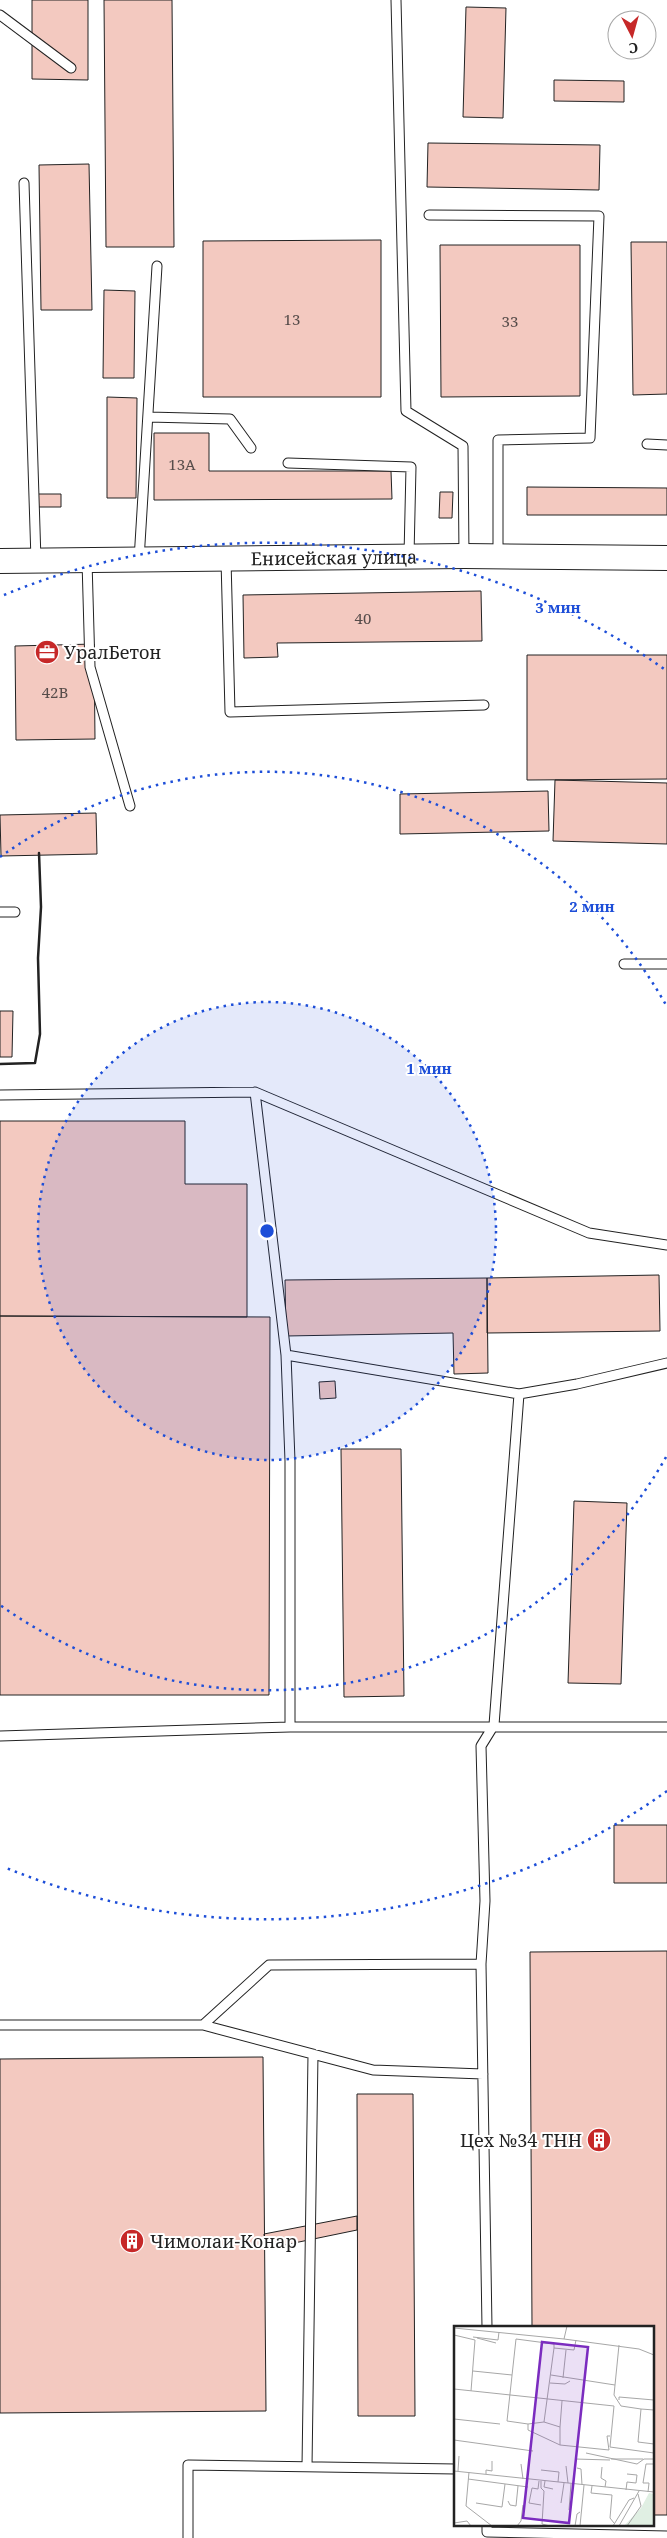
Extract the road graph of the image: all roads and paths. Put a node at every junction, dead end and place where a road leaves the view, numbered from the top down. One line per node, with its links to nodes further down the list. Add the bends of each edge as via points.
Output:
1 (396, 0): 12 (lane, via 406,411 463,446)
2 (0, 15): 3 (lane)
3 (71, 68)
4 (24, 183): 20 (lane)
5 (429, 215): 13 (lane, via 599,216 590,438 498,440)
6 (157, 266): 7 (lane)
7 (148, 417): 10 (lane, via 230,419); 17 (lane)
8 (648, 444): 9 (lane)
9 (667, 445)
10 (251, 448)
11 (288, 462): 14 (lane, via 411,466)
12 (464, 556): 13 (street, Енисейская улица); 14 (street, Енисейская улица)
13 (498, 556): 16 (street, Енисейская улица)
14 (410, 557): 15 (street, Енисейская улица)
15 (226, 558): 17 (street, Енисейская улица); 21 (lane, via 230,712)
16 (667, 558)
17 (140, 560): 19 (street, Енисейская улица)
18 (0, 561): 20 (street, Енисейская улица)
19 (87, 561): 20 (street, Енисейская улица); 22 (lane, via 90,667)
20 (36, 562)
21 (484, 705)
22 (130, 806)
23 (0, 912): 24 (lane)
24 (15, 912)
25 (624, 964): 26 (lane)
26 (667, 964)
27 (255, 1092): 28 (lane); 29 (lane, via 589,1233); 30 (lane)
28 (0, 1095)
29 (667, 1245)
30 (286, 1356): 32 (lane); 34 (lane, via 290,1471)
31 (667, 1363): 32 (lane)
32 (519, 1394): 33 (lane)
33 (494, 1725): 34 (lane); 35 (lane); 37 (lane, via 481,1746 485,1901)
34 (290, 1727): 36 (lane)
35 (667, 1727)
36 (0, 1736)
37 (481, 1964): 39 (lane, via 270,1965); 41 (lane)
38 (0, 2025): 39 (lane)
39 (203, 2025): 40 (lane)
40 (313, 2054): 41 (lane, via 373,2070); 43 (lane)
41 (483, 2074): 42 (lane)
42 (487, 2326)
43 (307, 2467): 44 (lane); 47 (lane, via 188,2465)
44 (454, 2470)
45 (487, 2526): 46 (lane, via 487,2532)
46 (667, 2536)
47 (188, 2538)

